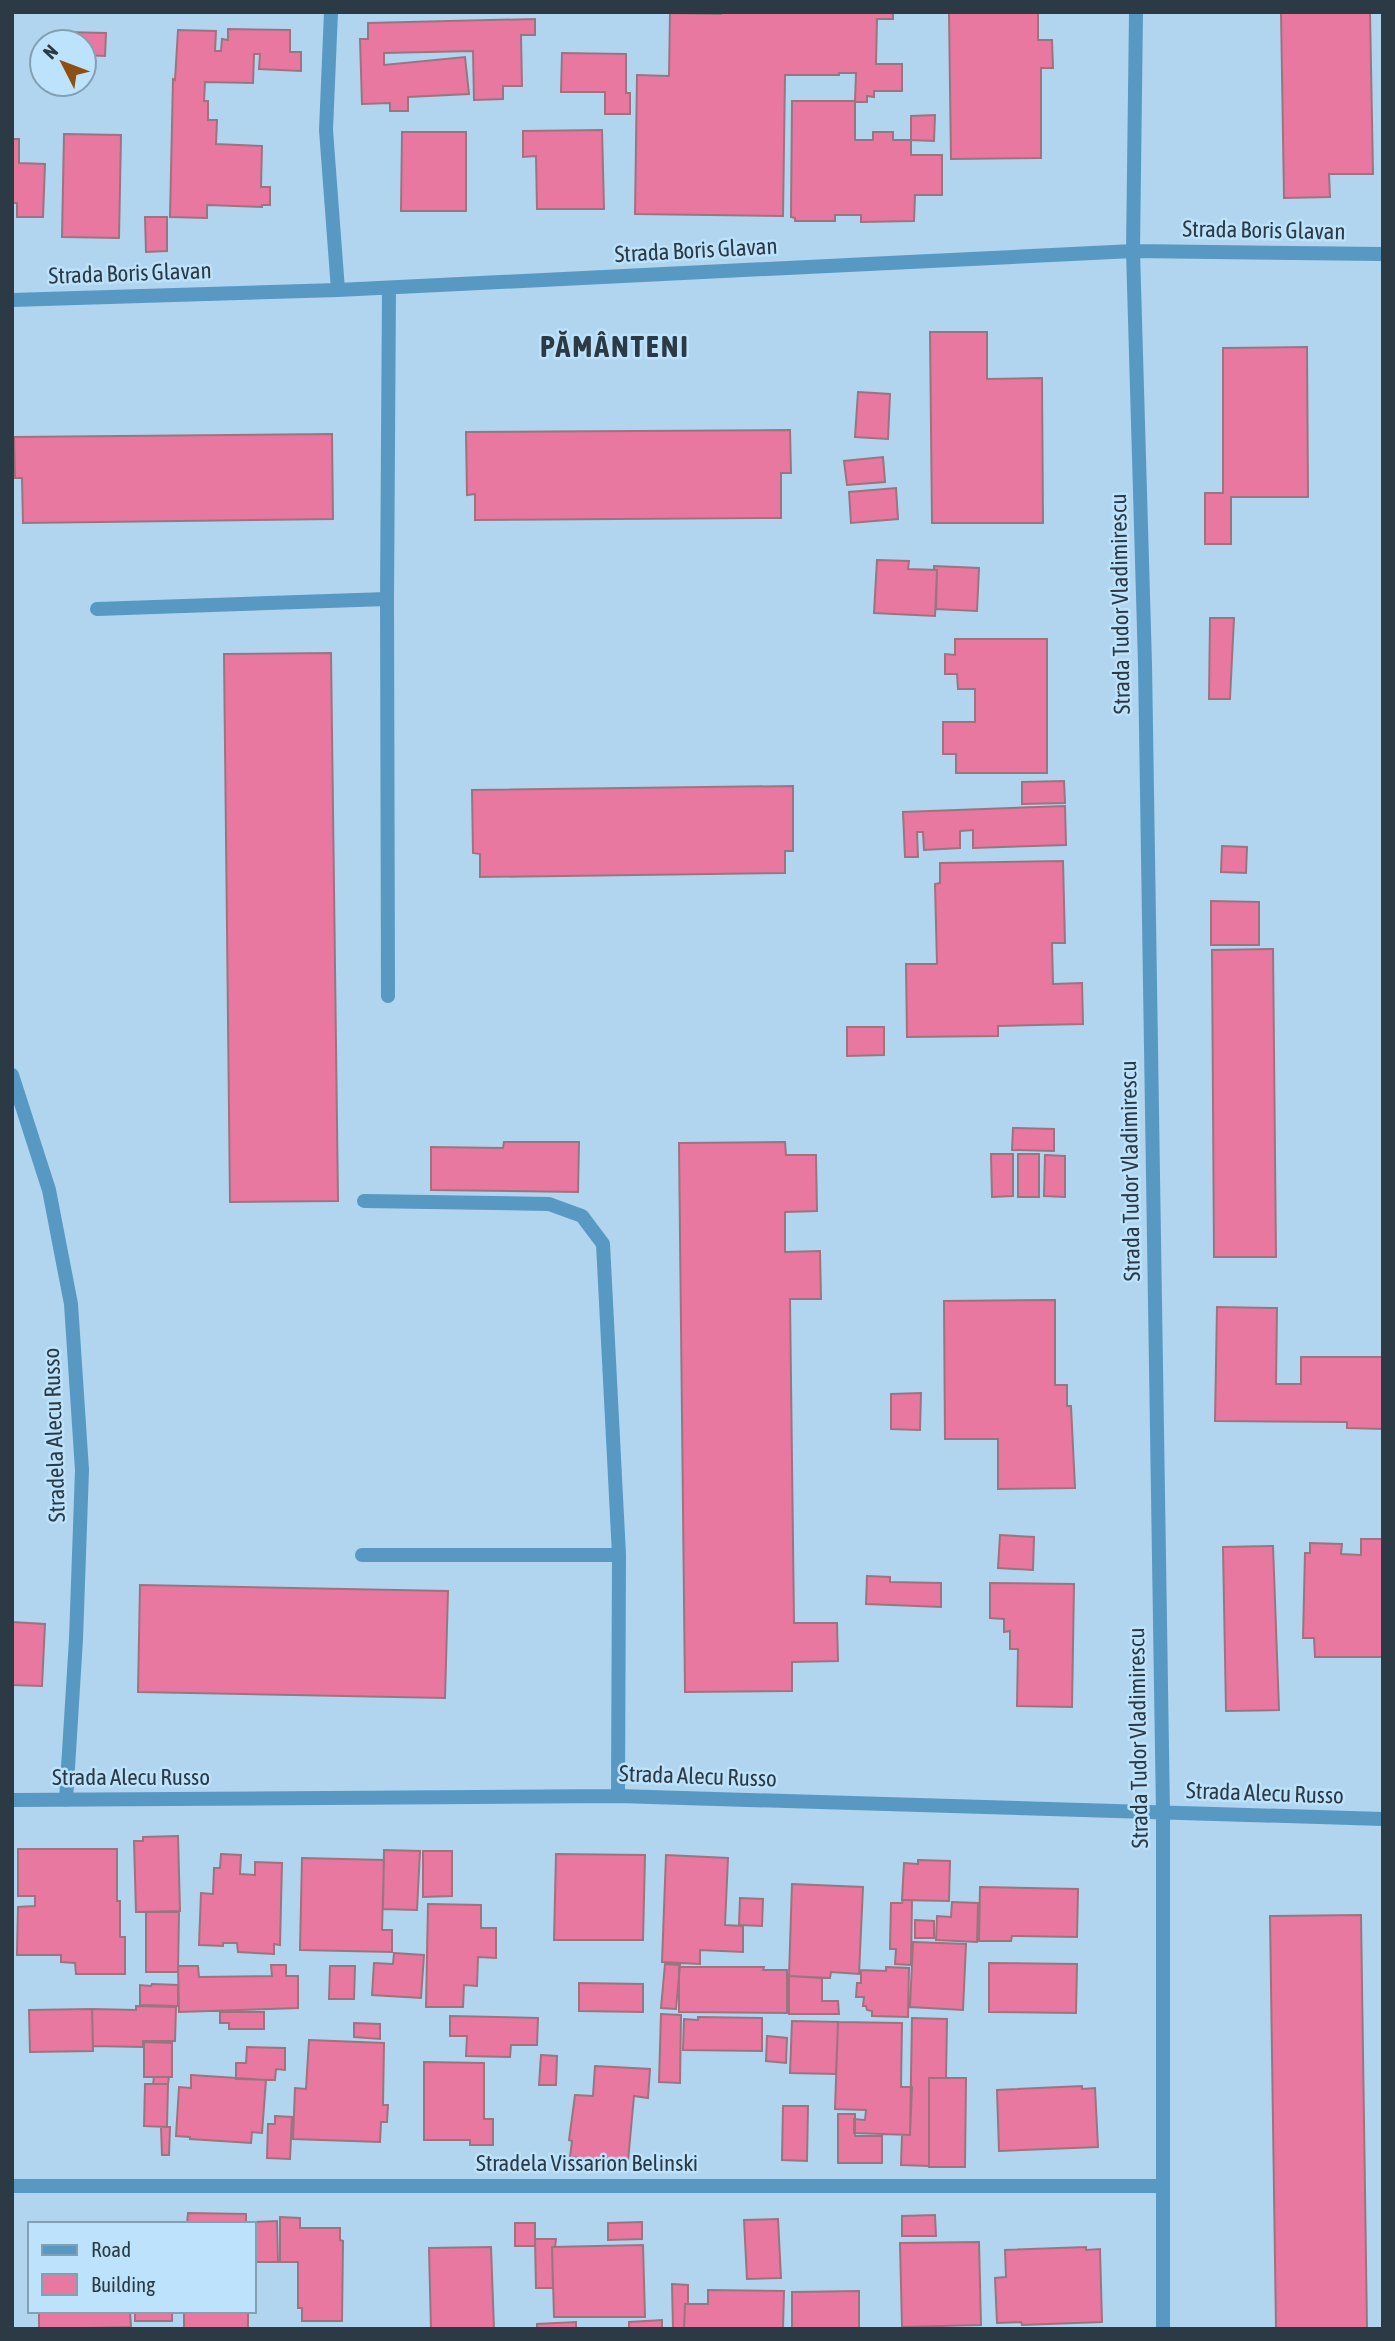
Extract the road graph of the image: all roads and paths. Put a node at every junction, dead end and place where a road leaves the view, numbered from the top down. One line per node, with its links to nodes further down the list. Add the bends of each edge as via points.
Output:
1 (331, 12): 6 (street, via 326,130)
2 (1136, 12): 3 (street, Strada Tudor Vladimirescu)
3 (1133, 251): 4 (street, Strada Boris Glavan); 5 (street, Strada Boris Glavan); 18 (street, Strada Tudor Vladimirescu, via 1145,664)
4 (1383, 254)
5 (389, 288): 6 (street, Strada Boris Glavan); 8 (street)
6 (338, 290): 7 (street, Strada Boris Glavan)
7 (12, 300)
8 (387, 599): 9 (street); 10 (street)
9 (97, 610)
10 (388, 996)
11 (12, 1075): 17 (street, Stradela Alecu Russo, via 48,1190 71,1304 82,1470)
12 (364, 1201): 14 (street, via 550,1205 582,1216 603,1244)
13 (362, 1555): 14 (street)
14 (619, 1555): 15 (street)
15 (618, 1796): 17 (street, Strada Alecu Russo); 18 (street, Strada Alecu Russo)
16 (12, 1800): 17 (street, Strada Alecu Russo)
17 (66, 1800)
18 (1163, 1813): 19 (street, Strada Alecu Russo); 21 (street, Strada Tudor Vladimirescu)
19 (1383, 1819)
20 (12, 2186): 21 (street, Stradela Vissarion Belinski)
21 (1162, 2186): 22 (street, Strada Tudor Vladimirescu)
22 (1163, 2329)

